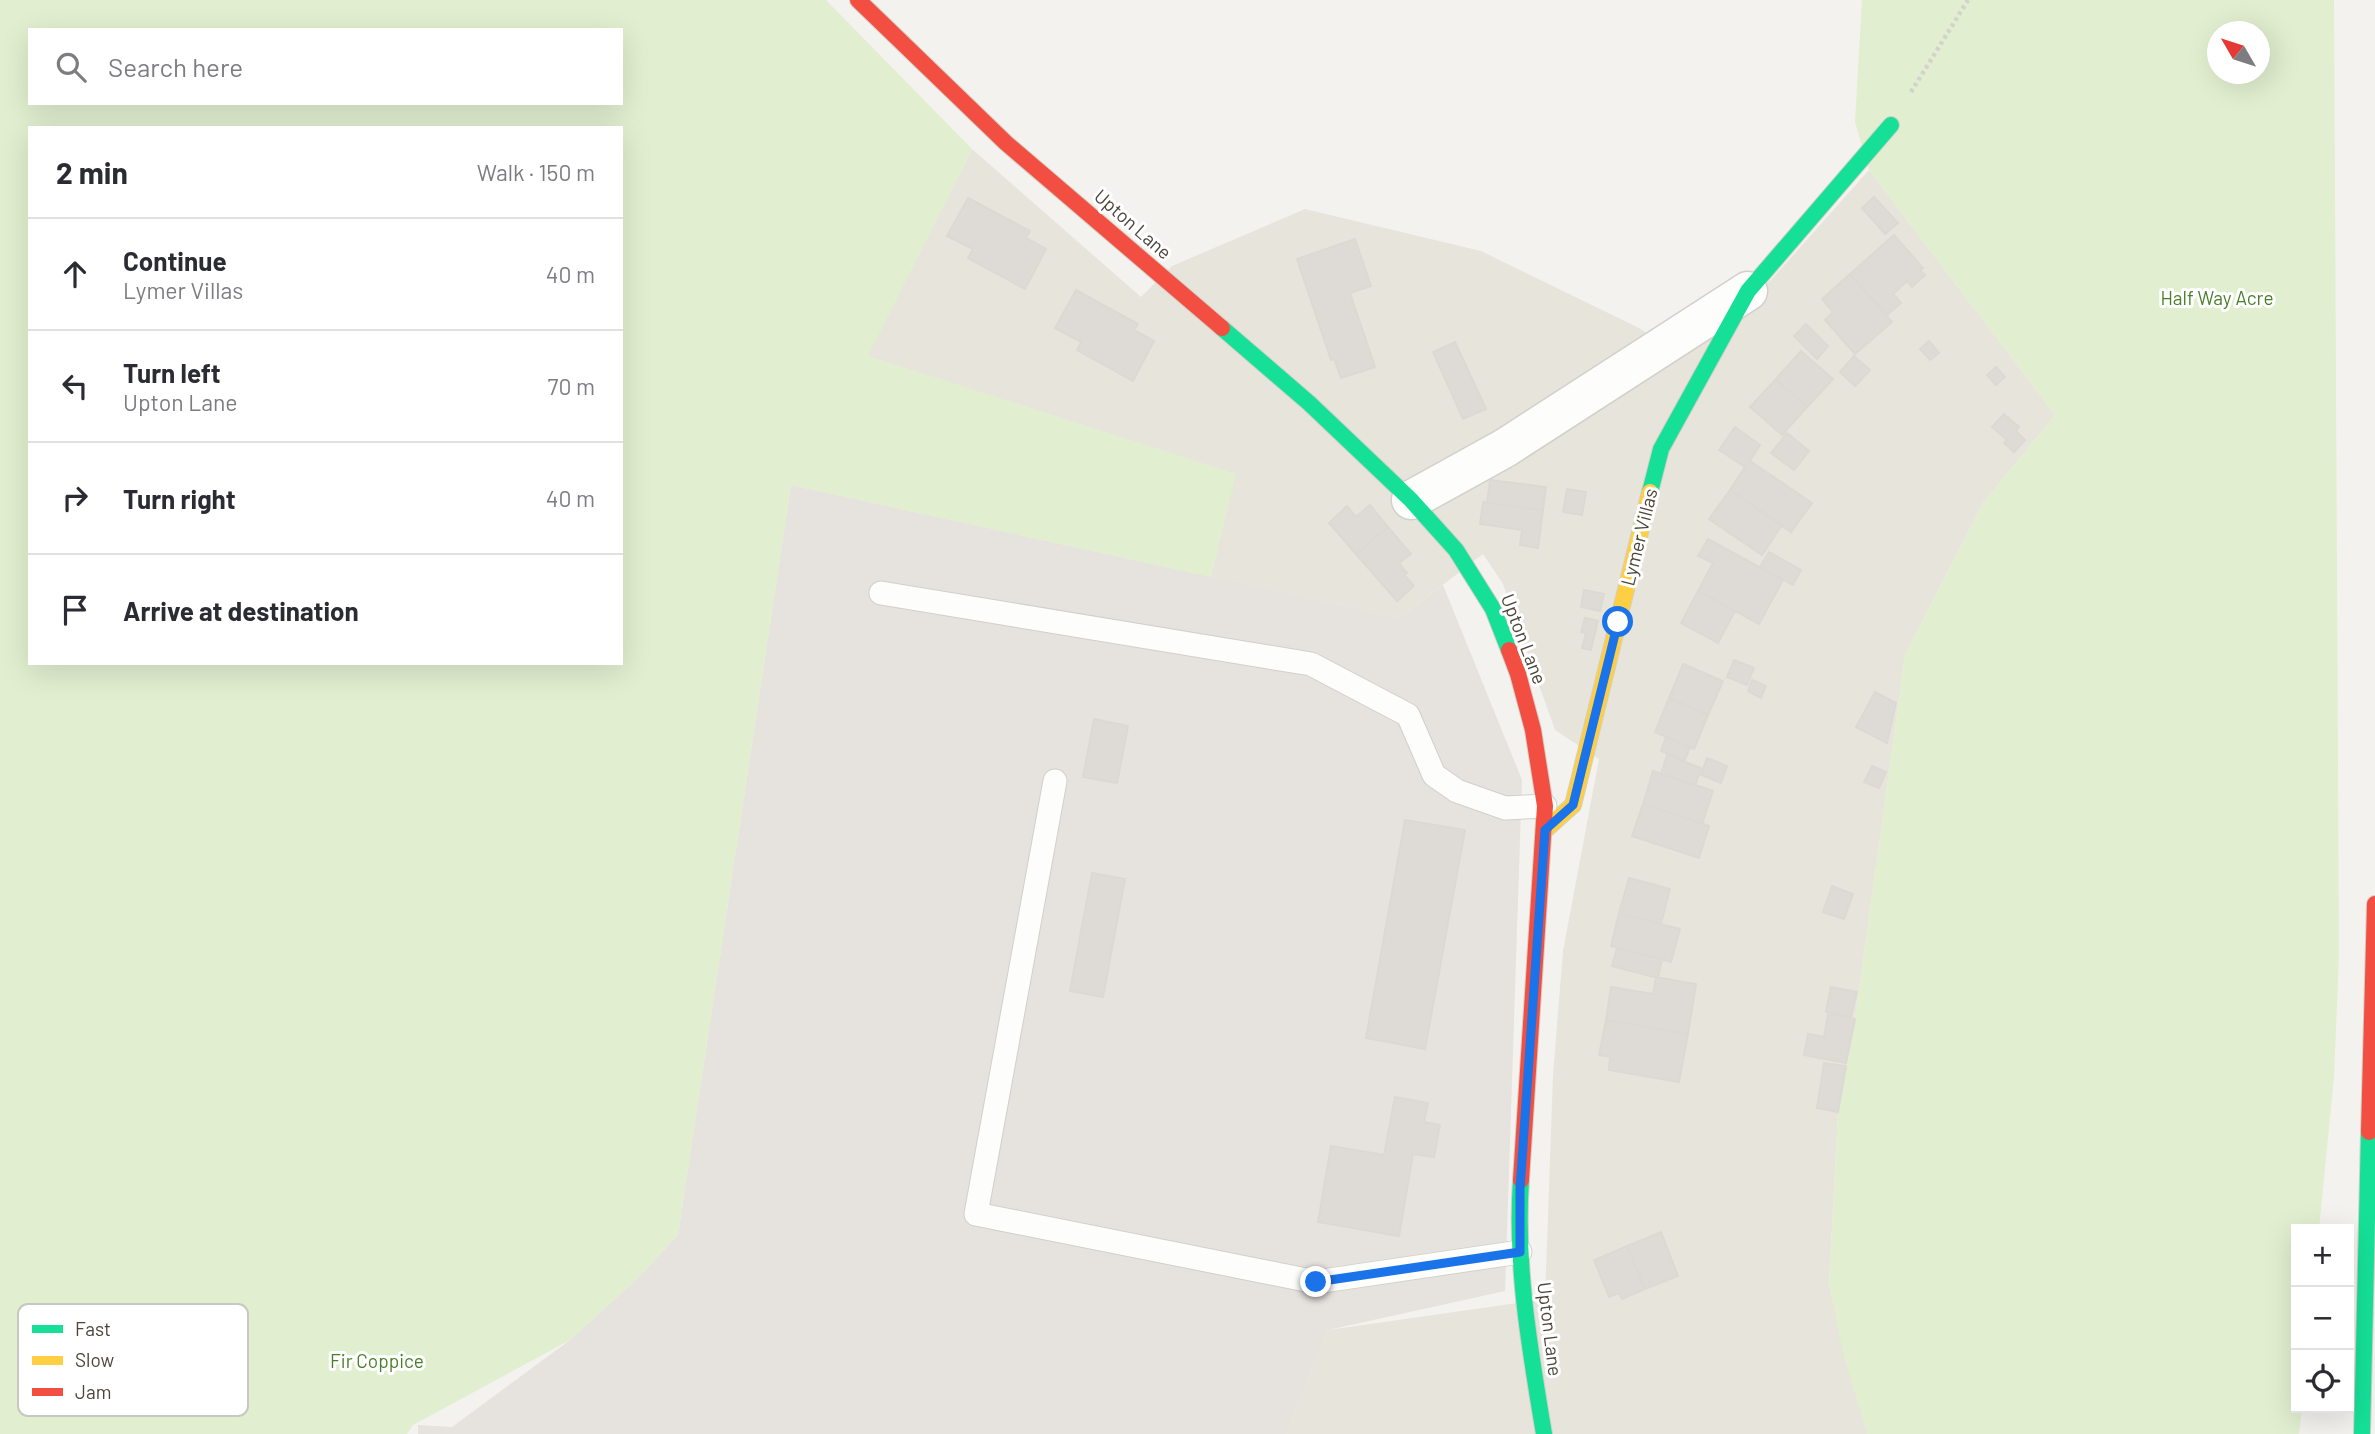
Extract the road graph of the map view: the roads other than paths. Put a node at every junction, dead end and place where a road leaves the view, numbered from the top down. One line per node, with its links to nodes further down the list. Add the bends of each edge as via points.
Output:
1 (858, 0): 4 (main road, Upton Lane, via 1006,143 1309,403)
2 (1891, 125): 3 (main road, Lymer Villas)
3 (1748, 291): 4 (street, Lymer Villas, via 1505,448); 8 (main road, Lymer Villas, via 1661,449 1573,805)
4 (1411, 500): 7 (main road, Upton Lane, via 1456,551 1493,609 1533,730)
5 (881, 593): 7 (lane, via 1311,664 1408,715 1434,775 1457,791 1506,808)
6 (1055, 781): 10 (lane, via 976,1214 1316,1282)
7 (1545, 806): 8 (main road, Upton Lane)
8 (1545, 830): 10 (main road, Upton Lane, via 1520,1189)
9 (2375, 904): 12 (main road)
10 (1520, 1252): 11 (main road, Upton Lane, via 1527,1332)
11 (1544, 1434)
12 (2362, 1434)

